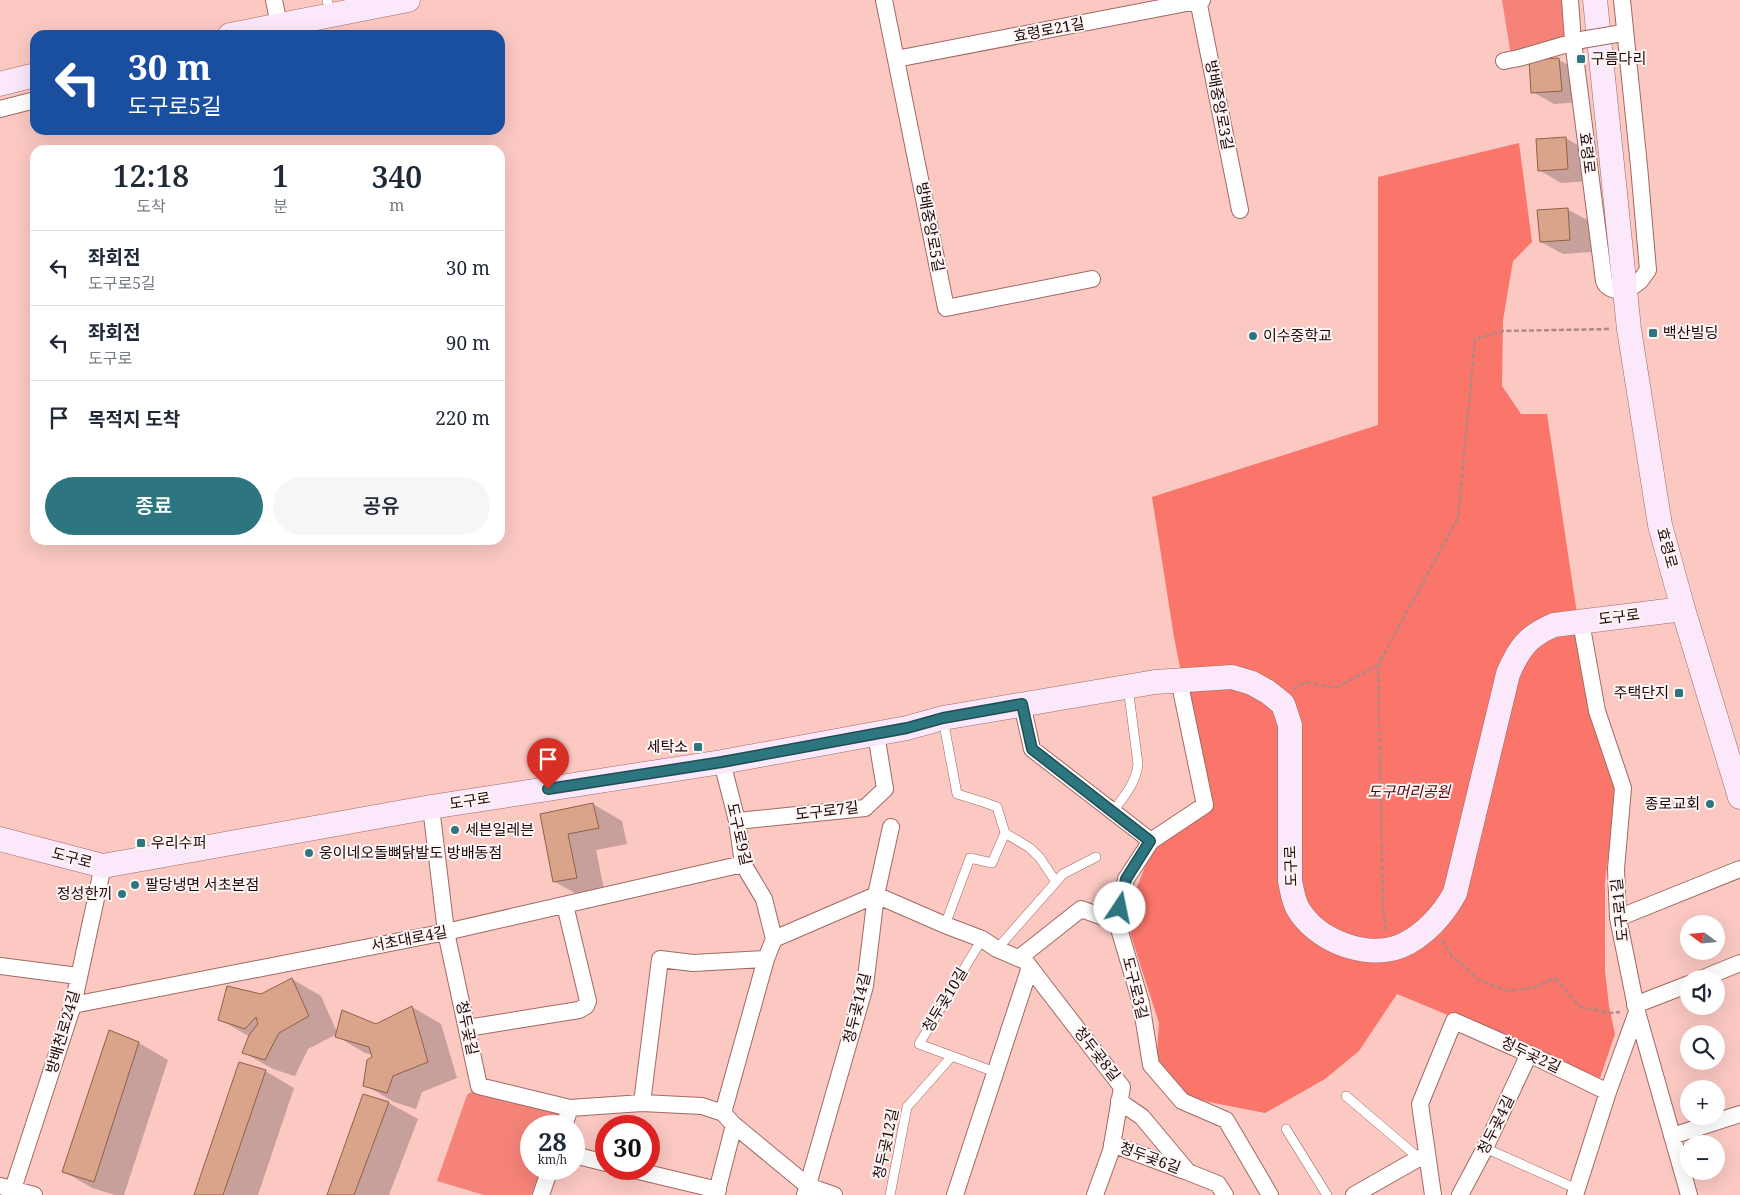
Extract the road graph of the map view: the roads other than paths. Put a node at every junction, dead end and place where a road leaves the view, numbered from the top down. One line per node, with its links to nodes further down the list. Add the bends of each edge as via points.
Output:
1 (274, 0): 9 (street)
2 (408, 0): 8 (street)
3 (884, 0): 13 (street, 방배중앙로5길)
4 (1199, 0): 13 (street, 효령로21길); 19 (street, 방배중앙로3길)
5 (1570, 0): 12 (street, 효령로)
6 (1595, 0): 21 (street, 효령로)
7 (1622, 0): 11 (street)
8 (329, 8): 9 (street)
9 (279, 25): 10 (street)
10 (254, 30)
11 (1621, 34): 12 (street, bridge); 21 (street, via 1639,166 1648,270)
12 (1577, 41): 14 (street); 21 (street, 효령로, via 1604,281 1605,286)
13 (896, 59): 20 (street, 방배중앙로5길, via 946,308)
14 (1504, 61)
15 (30, 76): 16 (street)
16 (0, 84)
17 (30, 101): 18 (street)
18 (0, 109)
19 (1240, 210)
20 (1092, 279)
21 (1625, 292): 22 (street, 효령로, via 1660,525)
22 (1683, 609): 23 (street, 도구로); 30 (street, 효령로)
23 (1581, 622): 24 (street, 도구로, via 1554,625 1538,632 1516,656 1508,674 1455,893 1445,910 1416,938 1388,948 1366,950 1339,944 1316,928 1298,908 1290,881 1290,725 1283,704 1252,683 1232,677); 45 (street, 도구로1길, via 1597,711 1623,788 1616,869)
24 (1178, 680): 25 (street, 도구로); 37 (street, 도구로3길, via 1205,805)
25 (1128, 686): 26 (street, 도구로); 32 (lane, via 1138,771)
26 (1022, 704): 27 (street, 도구로); 32 (street, via 1032,749)
27 (943, 718): 28 (street, 도구로); 35 (lane, via 957,794 997,807)
28 (876, 734): 29 (street, 도구로); 33 (street, 도구로7길, via 885,789 864,808)
29 (722, 762): 31 (street, 도구로); 33 (street, 도구로9길)
30 (1740, 797)
31 (431, 807): 40 (street, 도구로); 48 (street, 청두곶길)
32 (1113, 812): 37 (street)
33 (737, 821): 39 (street, 도구로9길)
34 (891, 827): 43 (street, 청두곶14길)
35 (1005, 833): 42 (lane, via 1030,848); 47 (lane, via 992,863 970,858)
36 (0, 839): 40 (street, 도구로)
37 (1150, 841): 46 (street, 도구로3길, via 1126,879)
38 (1096, 857): 42 (lane, via 1063,874)
39 (743, 864): 44 (street, 서초대로4길); 49 (street, 도구로9길, via 764,899)
40 (103, 866): 57 (street, 방배천로24길)
41 (1740, 869): 45 (street)
42 (1056, 882): 51 (lane)
43 (876, 895): 47 (street); 49 (street); 82 (street, 청두곶14길, via 865,986)
44 (565, 905): 48 (street, 서초대로4길); 61 (street, via 588,1002 586,1006 579,1010)
45 (1618, 918): 60 (street, 도구로1길)
46 (1117, 922): 53 (street, via 1081,909); 92 (street, 도구로3길, via 1141,1003 1151,1065 1182,1101 1226,1120)
47 (945, 925): 50 (street)
48 (446, 932): 59 (street, 서초대로4길); 61 (street, 청두곶길)
49 (774, 939): 52 (street)
50 (982, 939): 51 (street); 63 (lane, 청두곶10길, via 919,1044)
51 (997, 949): 53 (street)
52 (766, 958): 68 (street, via 693,963 660,958); 72 (street)
53 (1024, 963): 64 (street); 67 (street, 청두곶8길, via 1122,1087)
54 (1740, 963): 56 (street)
55 (0, 966): 57 (street)
56 (1723, 970)
57 (78, 976): 59 (street, 방배천로24길)
58 (1680, 988): 60 (street)
59 (73, 1006): 81 (street, 방배천로24길)
60 (1636, 1009): 65 (street); 74 (street, 도구로1길)
61 (467, 1028): 69 (street, 청두곶길, via 479,1086)
62 (1529, 1054): 65 (street, 청두곶2길); 76 (street, 청두곶4길); 77 (street, 청두곶2길, via 1454,1020 1420,1104)
63 (952, 1056): 64 (lane, 청두곶10길); 88 (lane, 청두곶12길, via 907,1107)
64 (995, 1072): 89 (street)
65 (1608, 1092): 84 (street)
66 (1346, 1096): 77 (lane)
67 (1119, 1101): 75 (street, 청두곶8길); 78 (street, 청두곶6길, via 1142,1117)
68 (642, 1103): 69 (street, 청두곶길); 72 (street, 청두곶길, via 702,1106)
69 (570, 1108): 71 (street)
70 (1740, 1114): 74 (street)
71 (568, 1115)
72 (729, 1119): 82 (street, 청두곶길); 83 (street)
73 (1286, 1129): 93 (lane)
74 (1672, 1136): 97 (street, 도구로1길)
75 (1112, 1144): 78 (street, 청두곶6길); 90 (street, 청두곶8길)
76 (1485, 1148): 84 (lane); 96 (street, 청두곶4길)
77 (1424, 1162): 94 (street); 95 (street)
78 (1188, 1172): 91 (street, 청두곶6길, via 1218,1184)
79 (660, 1177): 83 (street)
80 (546, 1180): 86 (street)
81 (8, 1190): 85 (street)
82 (807, 1191): 87 (street, 청두곶길)
83 (717, 1192)
84 (1576, 1192)
85 (34, 1195)
86 (541, 1195)
87 (834, 1195)
88 (890, 1195)
89 (954, 1195)
90 (1095, 1195)
91 (1225, 1195)
92 (1270, 1195)
93 (1327, 1195)
94 (1354, 1195)
95 (1433, 1195)
96 (1460, 1195)
97 (1689, 1195)

